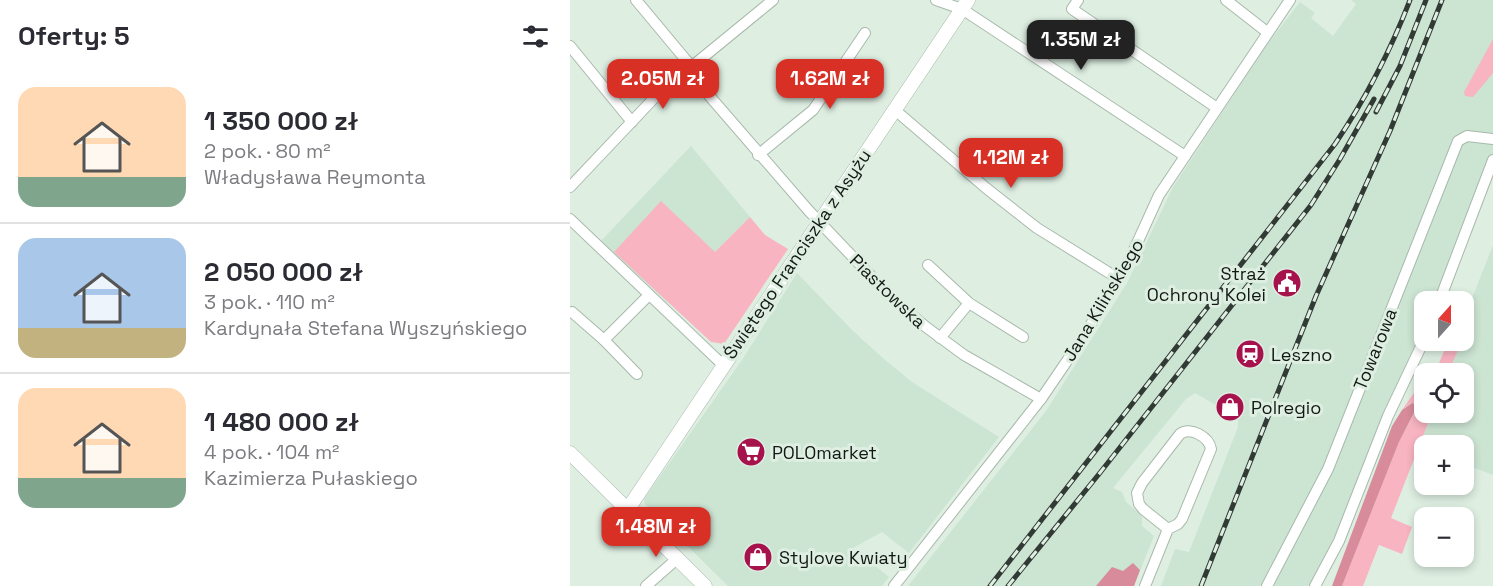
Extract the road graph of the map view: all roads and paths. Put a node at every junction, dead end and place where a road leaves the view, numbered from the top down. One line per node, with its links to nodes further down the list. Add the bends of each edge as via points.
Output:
1 (636, 0): 11 (street, Piastowska)
2 (773, 0): 11 (street)
3 (936, 0): 7 (street)
4 (1078, 0): 12 (street, via 1072,9)
5 (1226, 0): 8 (street)
6 (1290, 0): 8 (street, Jana Kilińskiego)
7 (965, 4): 13 (street, Świętego Franciszka z Asyżu); 17 (street)
8 (1267, 32): 12 (street, Jana Kilińskiego)
9 (865, 33): 16 (street, via 813,110)
10 (570, 46): 14 (street)
11 (689, 68): 14 (street); 16 (street, Piastowska)
12 (1216, 108): 17 (street, Jana Kilińskiego)
13 (895, 110): 21 (street, Świętego Franciszka z Asyżu); 23 (street, via 1037,228)
14 (632, 122): 19 (street)
15 (1493, 139): 43 (street, Towarowa, via 1467,136 1458,141 1328,469)
16 (758, 155): 21 (street, Piastowska)
17 (1185, 156): 23 (street, Jana Kilińskiego, via 1159,195)
18 (1493, 160): 24 (street)
19 (570, 187)
20 (570, 219): 25 (street)
21 (819, 222): 29 (street, Piastowska, via 892,298); 32 (street, Świętego Franciszka z Asyżu)
22 (928, 265): 26 (street)
23 (1119, 279): 34 (street, Jana Kilińskiego)
24 (1443, 291)
25 (649, 295): 30 (street); 32 (street)
26 (969, 303): 28 (street); 29 (street)
27 (572, 312): 30 (street)
28 (1023, 337)
29 (940, 338): 34 (street, Piastowska)
30 (604, 340): 33 (street)
31 (1419, 351): 44 (street, via 1388,416 1339,541)
32 (723, 365): 36 (street, Świętego Franciszka z Asyżu)
33 (637, 374)
34 (1041, 399): 41 (street, Jana Kilińskiego)
35 (570, 453): 36 (street)
36 (628, 508): 38 (street)
37 (1168, 529): 37 (street, via 1182,519 1211,449 1208,440 1188,430 1180,434 1137,493 1143,508); 42 (street)
38 (678, 558): 39 (street); 40 (street)
39 (646, 586)
40 (705, 586)
41 (894, 586)
42 (1145, 586)
43 (1267, 586)
44 (1315, 586)

